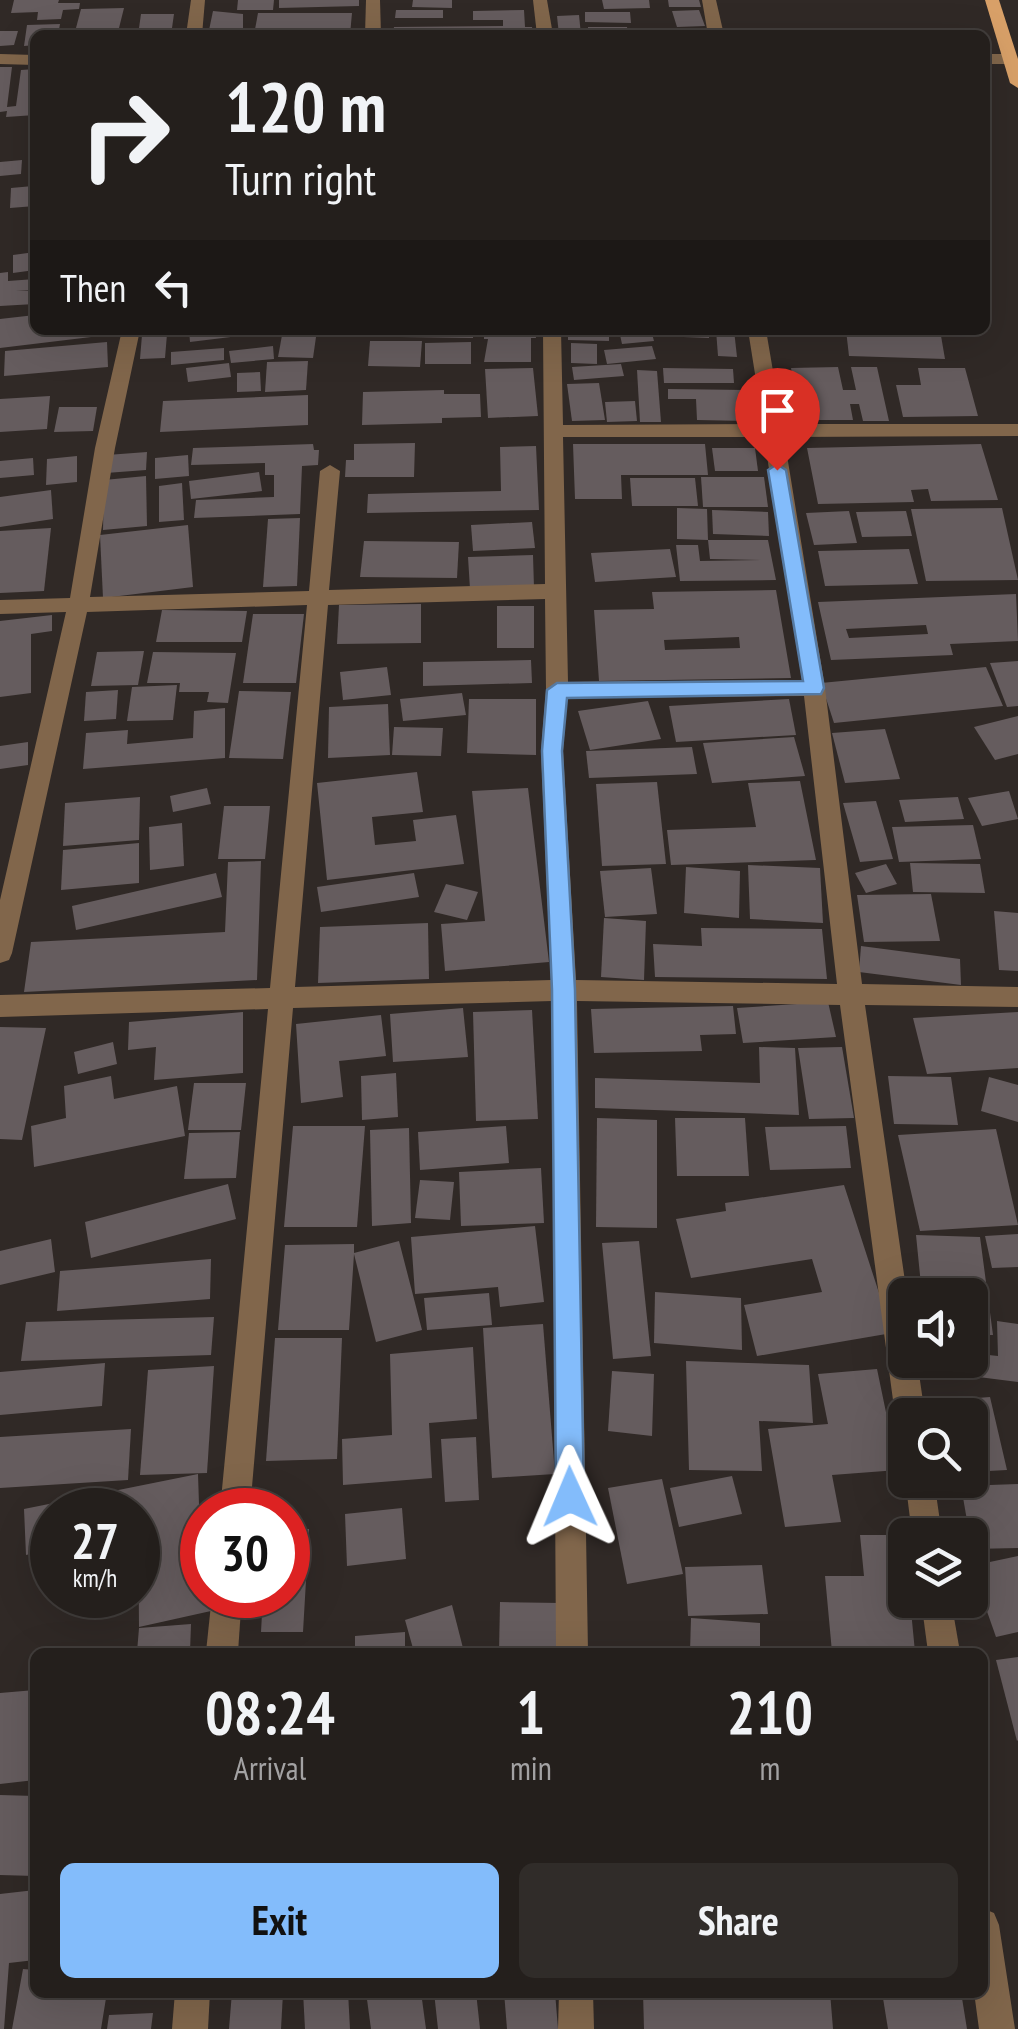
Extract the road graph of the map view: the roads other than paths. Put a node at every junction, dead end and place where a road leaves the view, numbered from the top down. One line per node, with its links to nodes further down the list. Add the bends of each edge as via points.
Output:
1 (198, 0): 6 (street)
2 (374, 0): 7 (street)
3 (540, 0): 8 (street)
4 (708, 0): 9 (street)
5 (992, 0): 11 (main road)
6 (195, 30)
7 (372, 30)
8 (543, 30)
9 (715, 30)
10 (990, 59): 11 (street)
11 (1009, 59): 14 (main road)
12 (0, 60): 13 (street)
13 (30, 60)
14 (1018, 83)
15 (130, 335): 24 (street)
16 (552, 335): 19 (street)
17 (757, 335): 20 (street)
18 (1018, 430): 20 (street)
19 (554, 432): 20 (street); 22 (street)
20 (770, 433): 26 (street)
21 (330, 470): 23 (street)
22 (554, 591): 23 (street); 27 (street)
23 (317, 596): 24 (street); 32 (street)
24 (79, 604): 25 (street); 28 (street)
25 (0, 607)
26 (814, 688): 27 (street); 30 (street)
27 (557, 690): 29 (street, via 552,751)
28 (0, 953)
29 (564, 990): 30 (street); 32 (street); 39 (street)
30 (850, 994): 31 (street); 34 (street)
31 (1018, 997)
32 (280, 1000): 33 (street); 35 (street)
33 (0, 1006)
34 (908, 1398)
35 (237, 1488)
36 (226, 1618): 38 (street)
37 (939, 1618): 40 (street)
38 (222, 1648)
39 (572, 1648)
40 (943, 1648)
41 (988, 1966): 46 (street)
42 (193, 1998): 44 (street)
43 (576, 1998): 45 (street)
44 (190, 2029)
45 (576, 2029)
46 (997, 2029)

